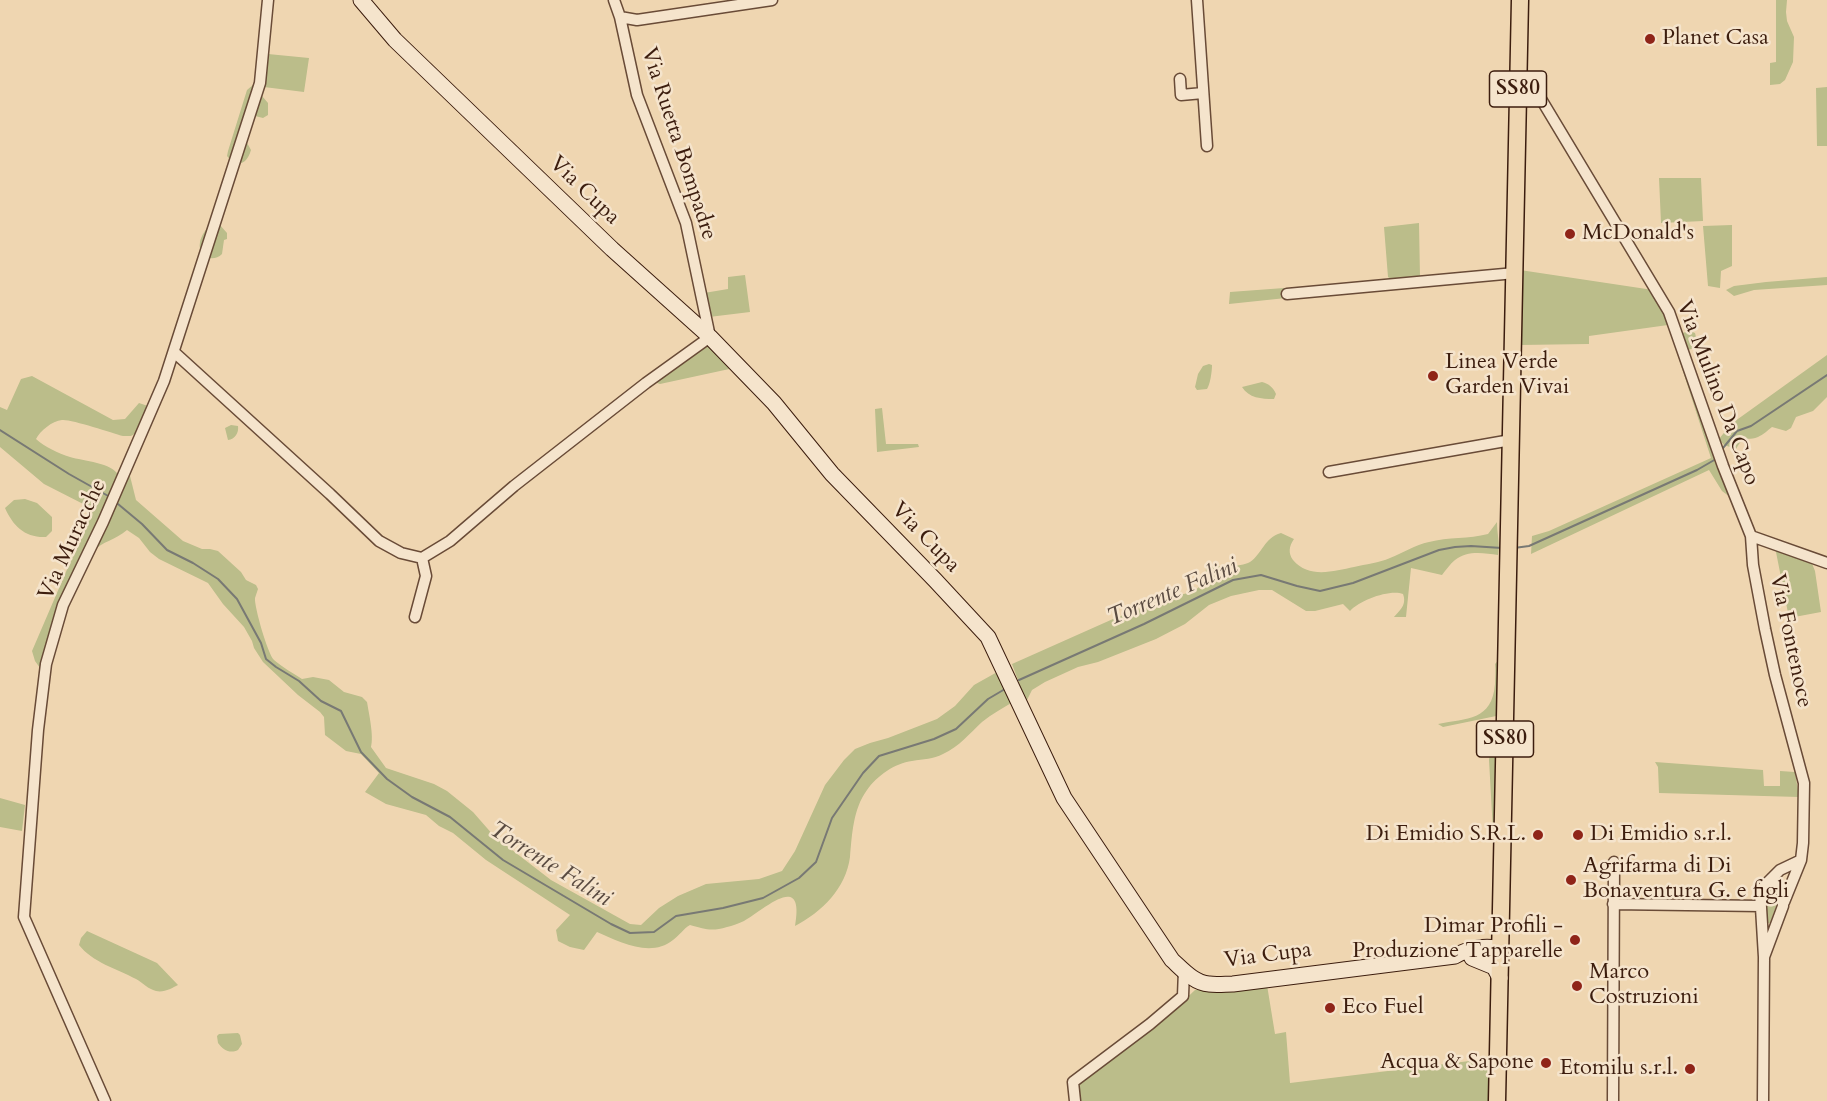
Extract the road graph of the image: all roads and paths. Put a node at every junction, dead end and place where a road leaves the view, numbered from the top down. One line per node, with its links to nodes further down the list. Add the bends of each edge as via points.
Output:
1 (268, 0): 15 (street, Via Muracche, via 260,83)
2 (361, 0): 14 (street, Via Cupa, via 394,40 612,249)
3 (614, 0): 7 (street, Via Ruetta Bompadre)
4 (772, 0): 7 (street, via 637,20)
5 (1197, 0): 10 (street)
6 (1520, 0): 9 (main road, SS80)
7 (620, 17): 14 (street, Via Ruetta Bompadre, via 637,95 686,223)
8 (1180, 79): 10 (street, via 1181,95)
9 (1518, 84): 12 (main road, SS80); 18 (street, Via Mulino Da Capo, via 1531,87 1541,99 1669,312)
10 (1203, 93): 11 (street)
11 (1207, 146)
12 (1515, 273): 13 (street); 16 (main road, SS80)
13 (1287, 294)
14 (710, 336): 19 (street, via 514,486 450,541); 32 (street, Via Cupa, via 774,403 832,474 988,637 1064,798 1172,960)
15 (174, 352): 19 (street, via 379,541 401,553); 34 (street, Via Muracche, via 138,445 63,605 46,664 38,730 24,917)
16 (1511, 441): 17 (street); 28 (main road, SS80)
17 (1329, 472)
18 (1751, 536): 20 (street); 22 (street, Via Fontenoce, via 1765,629 1804,783)
19 (422, 558): 21 (street, via 426,576)
20 (1827, 563)
21 (415, 617)
22 (1801, 860): 24 (street, via 1780,870); 27 (street, Via Fontenoce)
23 (1614, 862): 25 (street)
24 (1766, 884): 26 (street, Via Fontenoce, via 1760,891); 27 (street, via 1782,888)
25 (1614, 904): 26 (street); 37 (street)
26 (1761, 906): 31 (street, Via Fontenoce)
27 (1783, 906): 31 (street, Via Fontenoce)
28 (1501, 919): 29 (main road, SS80); 30 (street, via 1494,938)
29 (1501, 950): 30 (street, Via Cupa, via 1495,954); 33 (main road, SS80)
30 (1474, 953): 32 (street, Via Cupa, via 1461,958 1233,984 1199,982); 33 (street, Via Cupa, via 1494,967)
31 (1764, 957): 38 (street, Via Fontenoce)
32 (1184, 970): 35 (street, via 1183,996 1073,1082)
33 (1500, 978): 36 (main road, SS80)
34 (105, 1101)
35 (1075, 1101)
36 (1497, 1101)
37 (1613, 1101)
38 (1763, 1101)

